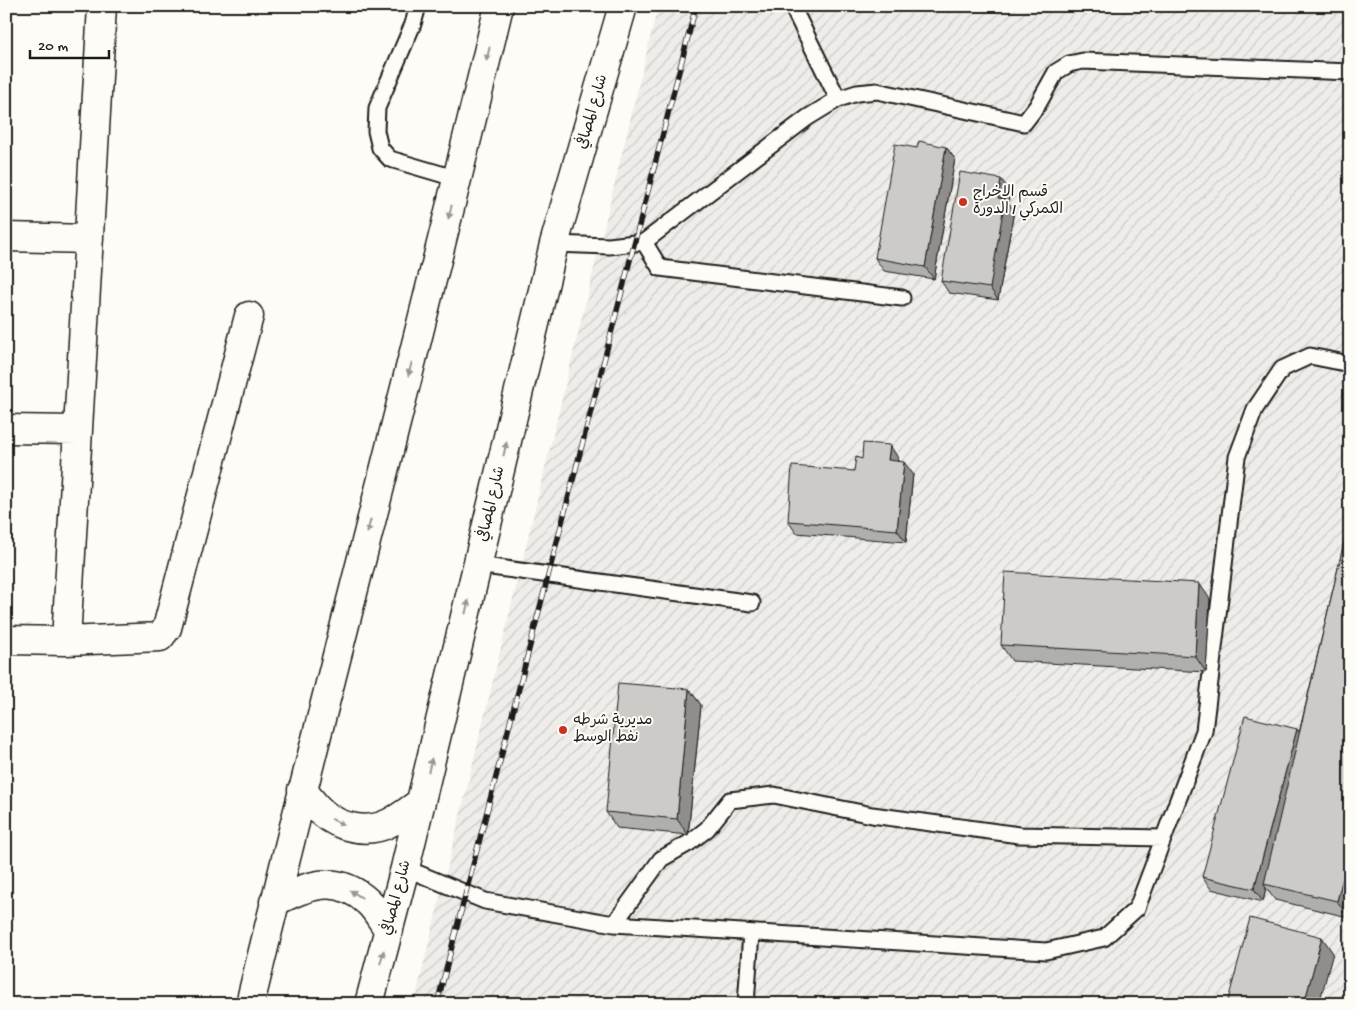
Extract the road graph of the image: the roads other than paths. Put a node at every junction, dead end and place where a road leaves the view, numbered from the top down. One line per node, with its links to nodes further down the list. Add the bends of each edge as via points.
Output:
1 (102, 6): 10 (main road)
2 (418, 6): 8 (lane, via 377,108 376,131 380,148 390,158)
3 (500, 6): 8 (main road, one-way to 8)
4 (624, 6): 12 (main road, شارع المصافي)
5 (792, 6): 7 (lane)
6 (1350, 72): 7 (lane, via 1083,60 1056,72 1038,106 1024,123 877,91 857,93)
7 (838, 100): 11 (lane, via 807,118)
8 (458, 179): 22 (main road, one-way to 22)
9 (6, 237): 10 (main road)
10 (89, 239): 17 (main road)
11 (644, 242): 12 (lane, via 609,246); 13 (lane, via 660,268)
12 (554, 244): 18 (main road, شارع المصافي, one-way to 12)
13 (902, 298)
14 (249, 316): 21 (main road, via 167,628 160,638)
15 (1350, 364): 24 (lane, via 1310,356 1296,362 1282,369 1255,409 1237,457 1204,731)
16 (6, 429): 17 (main road)
17 (78, 430): 21 (main road)
18 (478, 565): 19 (lane); 23 (main road, شارع المصافي, one-way to 18)
19 (752, 602)
20 (6, 640): 21 (main road)
21 (66, 641)
22 (302, 790): 23 (main road, one-way to 23, via 322,813 353,828 387,824); 26 (main road)
23 (421, 802): 25 (main road, شارع المصافي)
24 (1163, 838): 27 (lane, via 1019,835 872,815 774,794 730,800 707,829 661,859); 29 (lane, via 1137,908 1104,938 1046,951)
25 (405, 868): 27 (lane, via 486,901); 28 (main road, شارع المصافي)
26 (274, 902): 28 (main road, one-way to 26, via 368,902 339,886 321,884 304,887); 30 (main road)
27 (614, 924): 29 (lane)
28 (389, 930): 31 (main road, شارع المصافي, one-way to 28)
29 (751, 933): 32 (lane)
30 (250, 1004)
31 (369, 1004)
32 (746, 1004)

